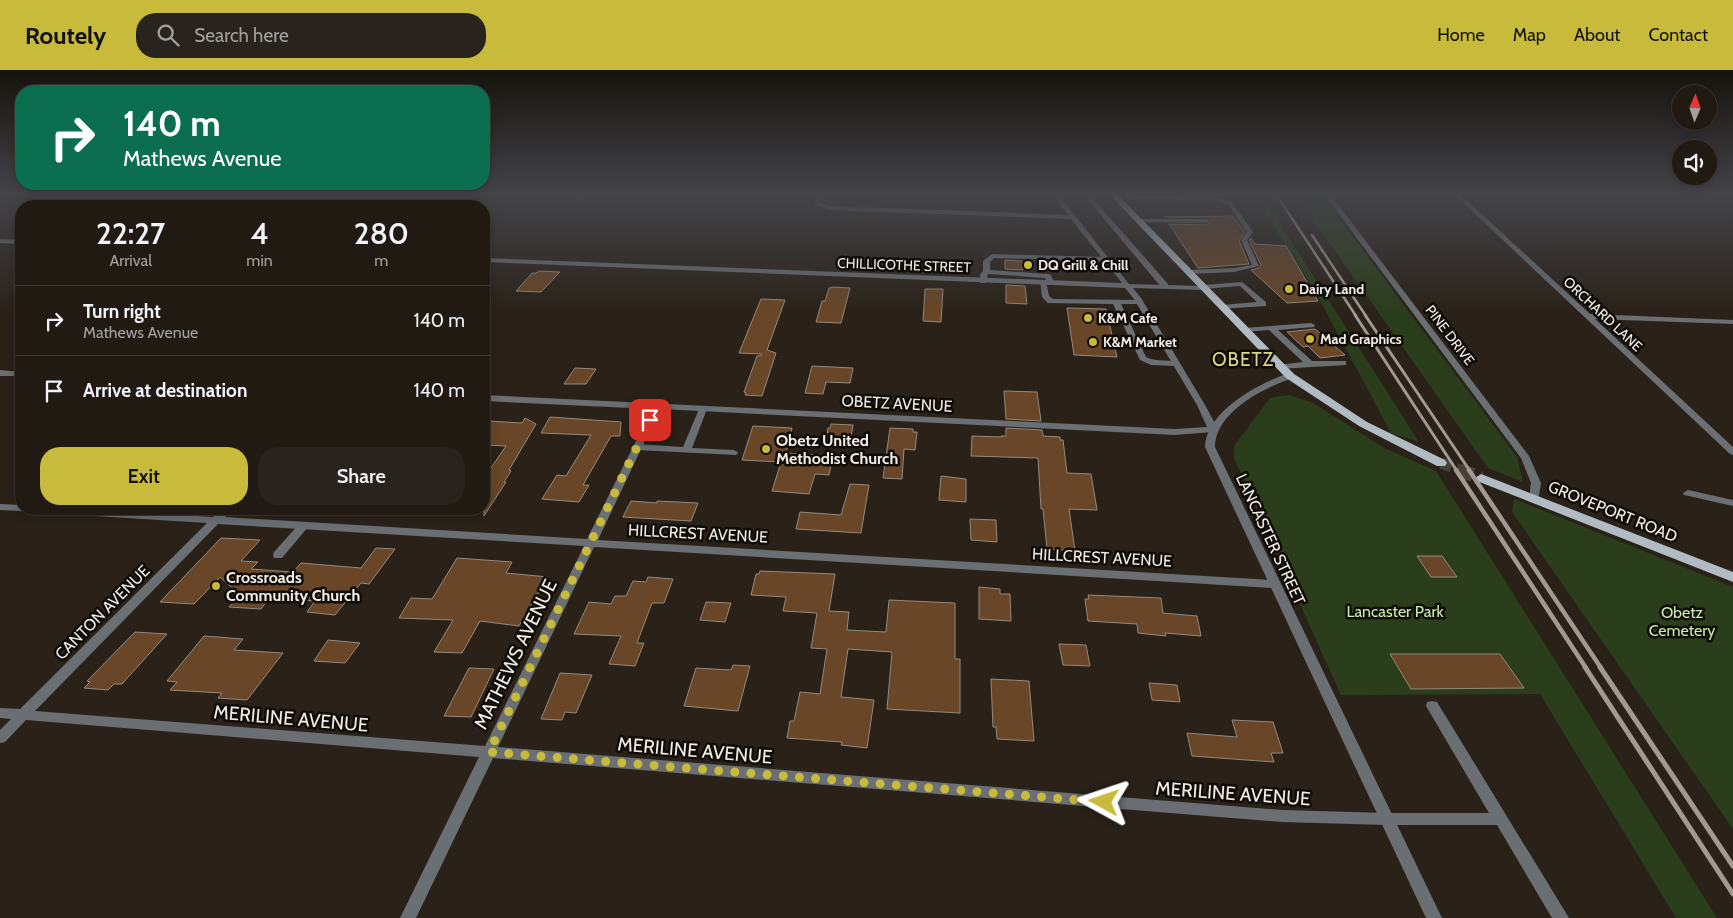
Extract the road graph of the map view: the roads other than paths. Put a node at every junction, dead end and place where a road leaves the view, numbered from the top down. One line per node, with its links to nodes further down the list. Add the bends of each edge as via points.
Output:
1 (1087, 234): 9 (street, LANCASTER STREET)
2 (1120, 234): 16 (street)
3 (1152, 234): 12 (main road)
4 (1249, 234): 12 (street, via 1244,240 1256,266)
5 (1357, 234): 44 (street, PINE DRIVE, via 1526,458 1536,483)
6 (1498, 234): 21 (street, ORCHARD LANE)
7 (0, 241): 8 (street)
8 (15, 242)
9 (1107, 259): 11 (street, via 1001,255 987,258); 15 (street, LANCASTER STREET)
10 (490, 260): 13 (street, CHILLICOTHE STREET)
11 (987, 272): 13 (street); 14 (street, via 1048,276)
12 (1189, 272): 17 (main road)
13 (983, 281): 14 (street, CHILLICOTHE STREET)
14 (1047, 283): 15 (street, CHILLICOTHE STREET); 18 (street, via 1046,298 1051,301)
15 (1128, 285): 16 (street, CHILLICOTHE STREET); 19 (street, LANCASTER STREET)
16 (1165, 286): 17 (street, CHILLICOTHE STREET)
17 (1203, 287): 20 (main road); 20 (street, CHILLICOTHE STREET, via 1242,284 1263,304)
18 (1116, 302): 19 (street); 27 (street, via 1143,358 1151,363)
19 (1139, 302): 27 (street, LANCASTER STREET)
20 (1222, 307): 25 (main road)
21 (1587, 316): 22 (street); 39 (street, ORCHARD LANE)
22 (1733, 322)
23 (1311, 325): 24 (street)
24 (1271, 328): 25 (street); 28 (street)
25 (1244, 330): 29 (main road)
26 (1343, 363): 28 (street)
27 (1176, 364): 36 (street, LANCASTER STREET)
28 (1310, 364): 29 (street)
29 (1281, 367): 32 (main road)
30 (0, 373): 31 (street)
31 (15, 374)
32 (1290, 376): 36 (street, via 1249,393); 41 (main road, via 1364,426)
33 (490, 398): 34 (street, OBETZ AVENUE)
34 (657, 406): 35 (street, OBETZ AVENUE); 37 (street, MATHEWS AVENUE)
35 (703, 409): 36 (street, OBETZ AVENUE, via 1174,432); 38 (street)
36 (1212, 429): 55 (street, LANCASTER STREET, via 1213,453)
37 (637, 447): 38 (street); 52 (street, MATHEWS AVENUE)
38 (686, 450): 40 (street)
39 (1733, 452)
40 (733, 453)
41 (1441, 463)
42 (1481, 478): 44 (main road, GROVEPORT ROAD)
43 (1688, 493): 45 (street)
44 (1534, 499): 54 (main road, GROVEPORT ROAD)
45 (1733, 503)
46 (0, 507): 47 (street)
47 (15, 508)
48 (142, 515): 50 (street, HILLCREST AVENUE)
49 (220, 515): 50 (street, CANTON AVENUE)
50 (216, 519): 51 (street, HILLCREST AVENUE); 58 (street, CANTON AVENUE)
51 (304, 525): 52 (street, HILLCREST AVENUE); 53 (street)
52 (590, 543): 55 (street, HILLCREST AVENUE); 60 (street, MATHEWS AVENUE)
53 (278, 555)
54 (1733, 577)
55 (1274, 584): 62 (street, LANCASTER STREET)
56 (1432, 706): 61 (street)
57 (0, 713): 58 (street, MERILINE AVENUE)
58 (22, 715): 59 (street, CANTON AVENUE); 60 (street, MERILINE AVENUE)
59 (0, 738)
60 (489, 752): 62 (street, MERILINE AVENUE, via 1282,816); 63 (street, MATHEWS AVENUE)
61 (1501, 819): 62 (street, MERILINE AVENUE); 65 (street)
62 (1387, 820): 64 (street, LANCASTER STREET)
63 (408, 918)
64 (1434, 918)
65 (1561, 918)

